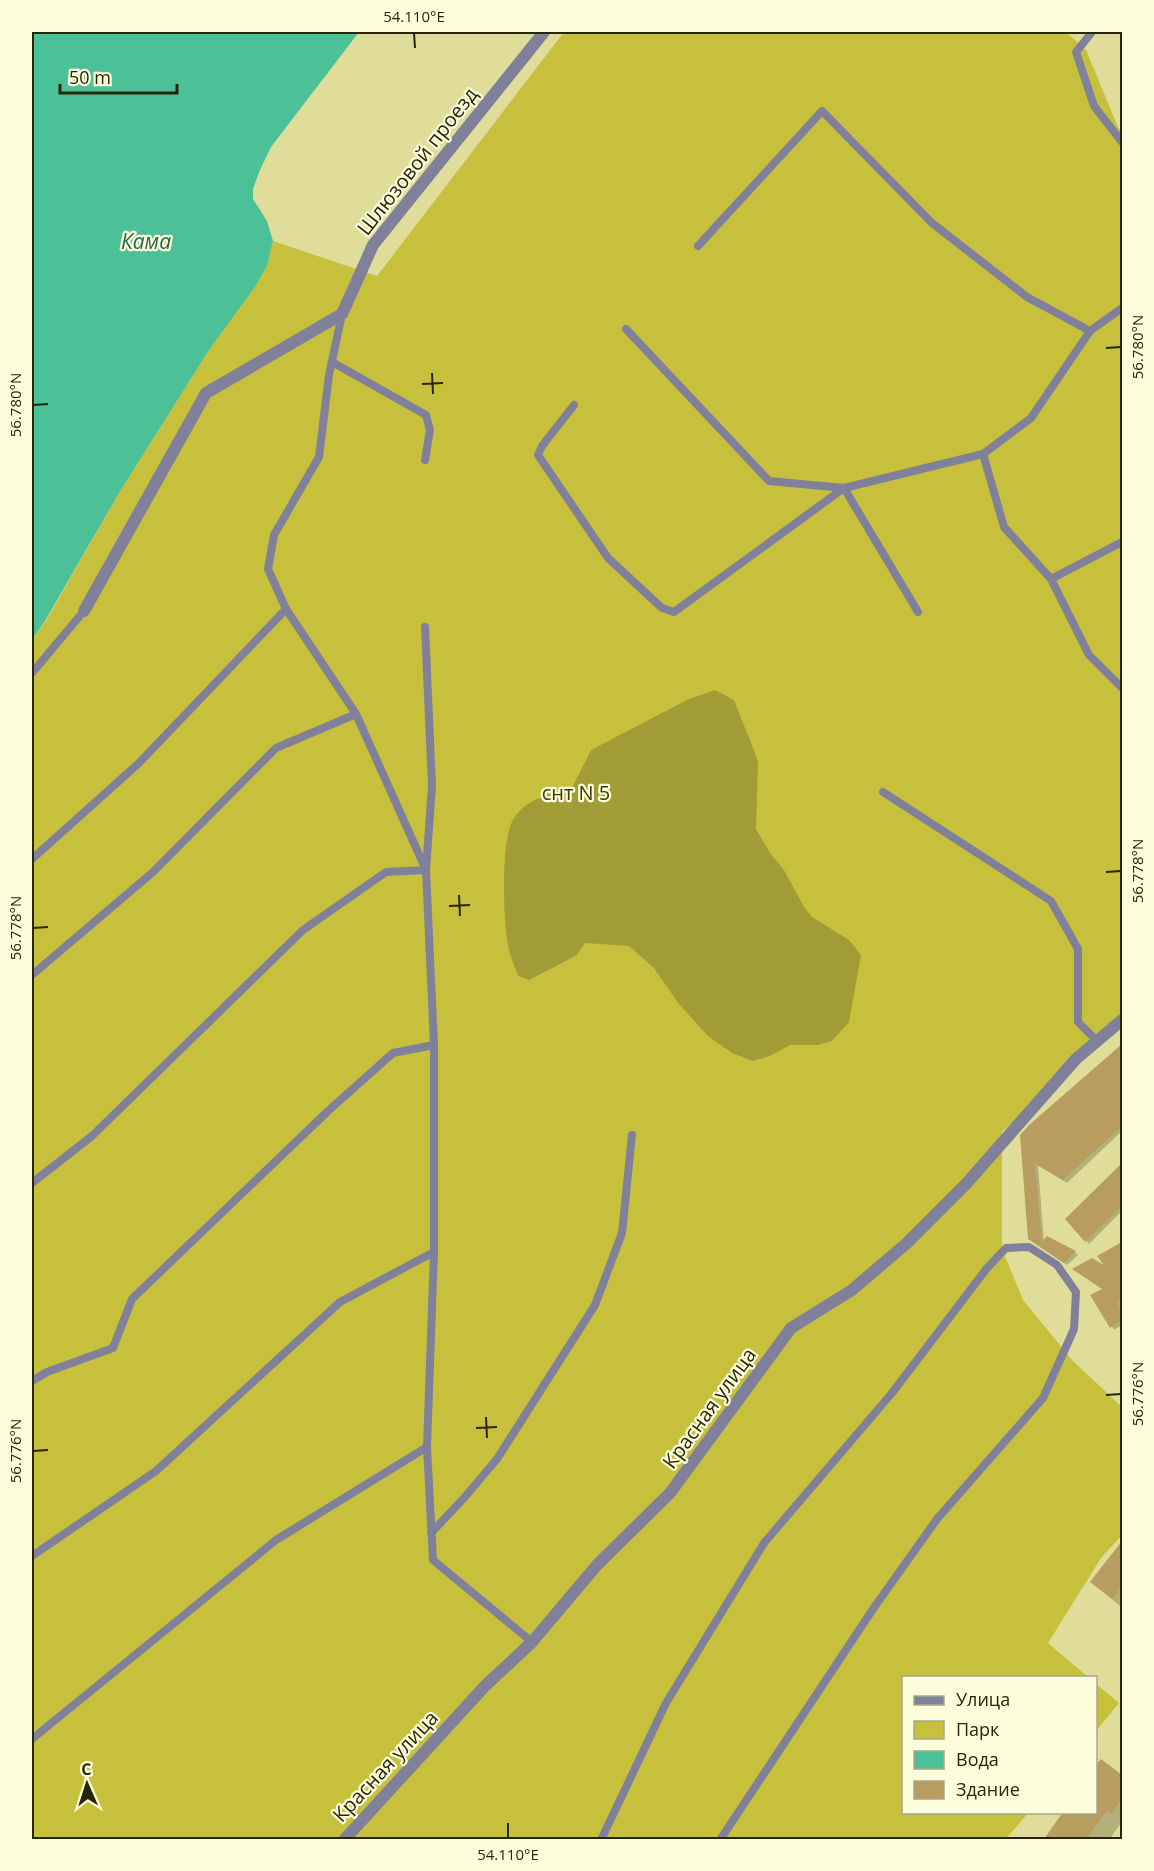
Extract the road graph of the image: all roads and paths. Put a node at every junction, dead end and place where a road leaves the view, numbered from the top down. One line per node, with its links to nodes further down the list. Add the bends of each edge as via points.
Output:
1 (544, 32): 6 (street, Шлюзовой проезд, via 373,245)
2 (1092, 32): 3 (lane, via 1076,52 1094,106)
3 (1122, 142)
4 (698, 246): 8 (lane, via 822,111 932,223 1027,297)
5 (1122, 308): 8 (lane)
6 (342, 314): 9 (lane); 17 (street, via 206,393)
7 (626, 329): 13 (lane, via 769,481)
8 (1090, 331): 11 (lane, via 1031,418)
9 (332, 362): 12 (lane, via 426,415 430,430); 16 (lane, via 319,457 274,535 268,568)
10 (574, 405): 13 (lane, via 538,455 608,558 662,608 674,612)
11 (983, 454): 13 (lane); 15 (lane, via 1004,527)
12 (425, 460)
13 (844, 488): 18 (lane)
14 (1122, 542): 15 (lane)
15 (1051, 579): 21 (lane, via 1089,655)
16 (286, 609): 22 (lane); 24 (lane, via 139,763)
17 (84, 611): 20 (lane)
18 (918, 612)
19 (425, 627): 25 (lane, via 432,786)
20 (32, 673)
21 (1122, 688)
22 (356, 714): 25 (lane); 26 (lane, via 276,748 153,872)
23 (883, 792): 28 (lane, via 1051,901 1078,949 1078,1022)
24 (32, 859)
25 (426, 870): 29 (lane); 31 (lane, via 386,872 303,930 93,1136)
26 (32, 975)
27 (1122, 1020): 28 (street, Красная улица)
28 (1098, 1042): 37 (street, Красная улица, via 1076,1059 966,1185 907,1243 852,1290 791,1328 670,1492 597,1565)
29 (434, 1045): 32 (lane); 33 (lane, via 393,1053 328,1111 132,1299 114,1348)
30 (632, 1135): 35 (lane, via 622,1233 595,1305 497,1459)
31 (32, 1183)
32 (434, 1252): 34 (lane); 36 (lane, via 340,1302 156,1471)
33 (32, 1381)
34 (427, 1447): 35 (lane); 38 (lane, via 276,1540)
35 (431, 1533): 37 (lane, via 433,1560)
36 (32, 1556)
37 (532, 1642): 39 (street, Красная улица, via 485,1686)
38 (32, 1739)
39 (344, 1839)
40 (601, 1839): 41 (lane, via 666,1703 764,1543 892,1393 987,1268 1006,1248 1029,1247 1057,1264 1076,1292 1074,1329 1043,1398 937,1519)
41 (720, 1839)

